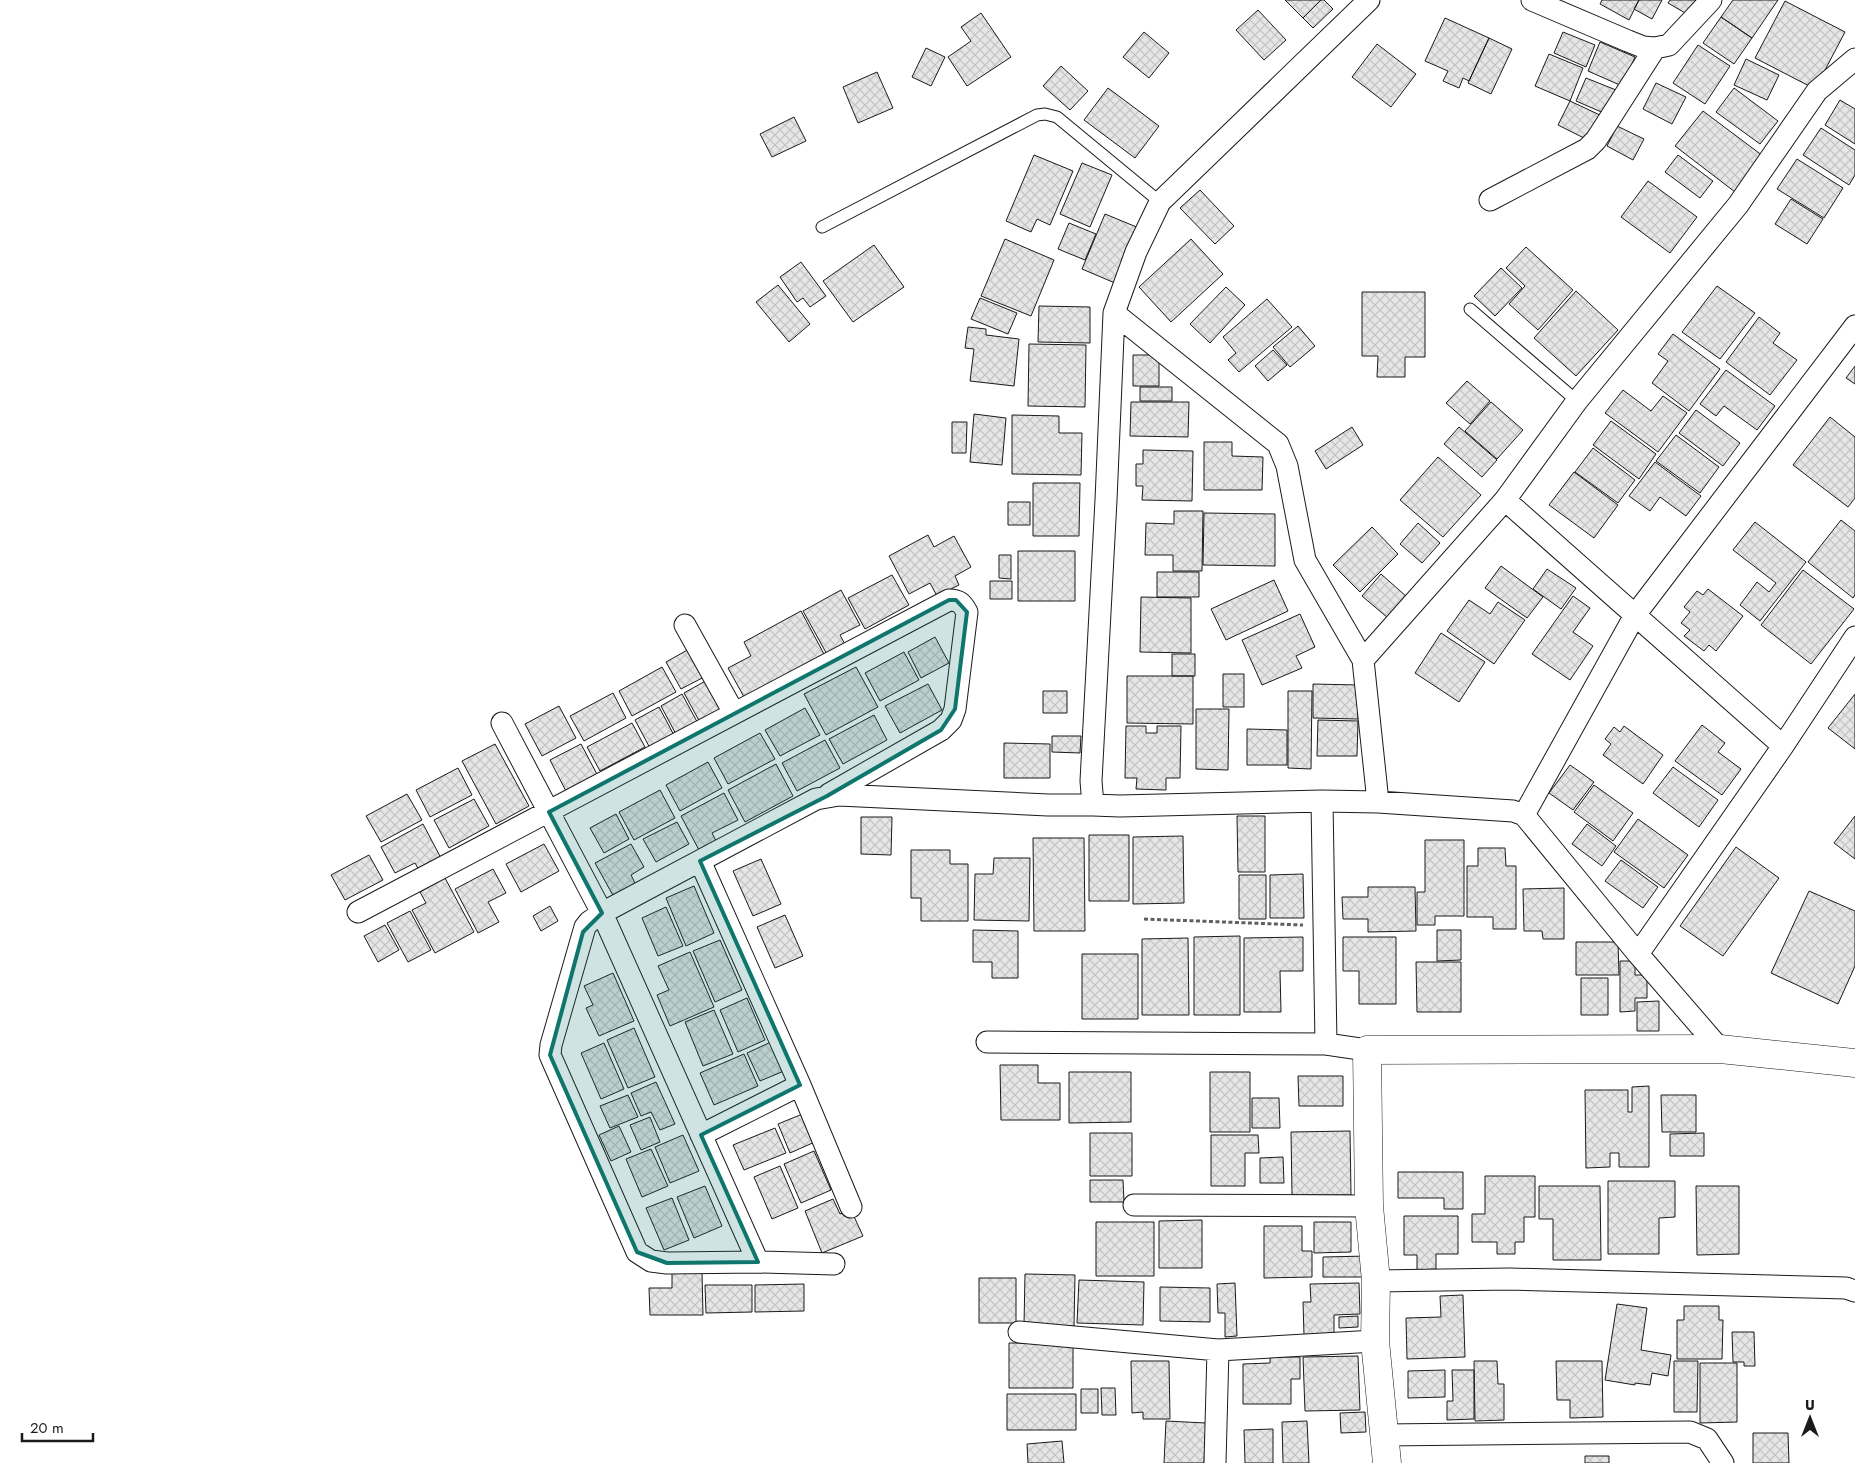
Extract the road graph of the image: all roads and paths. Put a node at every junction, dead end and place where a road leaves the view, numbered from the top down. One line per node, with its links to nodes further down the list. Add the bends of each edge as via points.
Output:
1 (1369, 0): 7 (street)
2 (1532, 0): 4 (street, via 1636,44)
3 (1711, 0): 4 (street, via 1669,45)
4 (1655, 48): 6 (street, via 1587,149)
5 (1855, 59): 12 (street, via 1818,91 1738,205)
6 (1490, 200)
7 (1160, 202): 8 (lane, via 1057,117 1045,114 1037,115); 10 (street, via 1136,252)
8 (822, 226)
9 (1470, 309): 12 (lane)
10 (1114, 313): 17 (street, via 1278,444 1287,466 1306,560); 24 (street, via 1091,781)
11 (1855, 326): 14 (street)
12 (1577, 402): 13 (street)
13 (1505, 500): 14 (street); 17 (street)
14 (1636, 615): 20 (street); 26 (street)
15 (685, 625): 18 (street)
16 (1855, 637): 20 (street)
17 (1364, 660): 23 (street)
18 (734, 712): 21 (street, via 949,600 962,604 967,612 951,720 920,744); 25 (street)
19 (502, 723): 25 (street)
20 (1783, 746): 32 (street)
21 (827, 796): 24 (street); 27 (street)
22 (1322, 801): 23 (street); 24 (street); 31 (street)
23 (1378, 802): 26 (street)
24 (1093, 805)
25 (549, 812): 28 (street); 29 (street)
26 (1524, 814): 32 (street)
27 (700, 861): 29 (street); 38 (street)
28 (358, 912)
29 (602, 913): 39 (street); 43 (street, via 589,922 583,932 551,1045 553,1064 577,1118 637,1252 651,1260 667,1263)
30 (1144, 919): 31 (path)
31 (1323, 926): 34 (street)
32 (1638, 954): 35 (street)
33 (987, 1042): 34 (street)
34 (1326, 1044): 36 (street)
35 (1720, 1049): 36 (street); 37 (street)
36 (1367, 1050): 41 (street)
37 (1855, 1063)
38 (800, 1085): 39 (street); 42 (street)
39 (702, 1135): 43 (street)
40 (1134, 1205): 41 (street)
41 (1369, 1206): 45 (street)
42 (851, 1207)
43 (758, 1262): 44 (street)
44 (834, 1264)
45 (1376, 1280): 46 (street, via 1510,1279 1846,1288); 48 (street)
46 (1855, 1291)
47 (1019, 1332): 49 (street)
48 (1375, 1341): 49 (street); 50 (street)
49 (1218, 1350): 51 (street)
50 (1383, 1435): 52 (street); 53 (street, via 1690,1432 1706,1439)
51 (1215, 1463)
52 (1387, 1463)
53 (1723, 1463)

